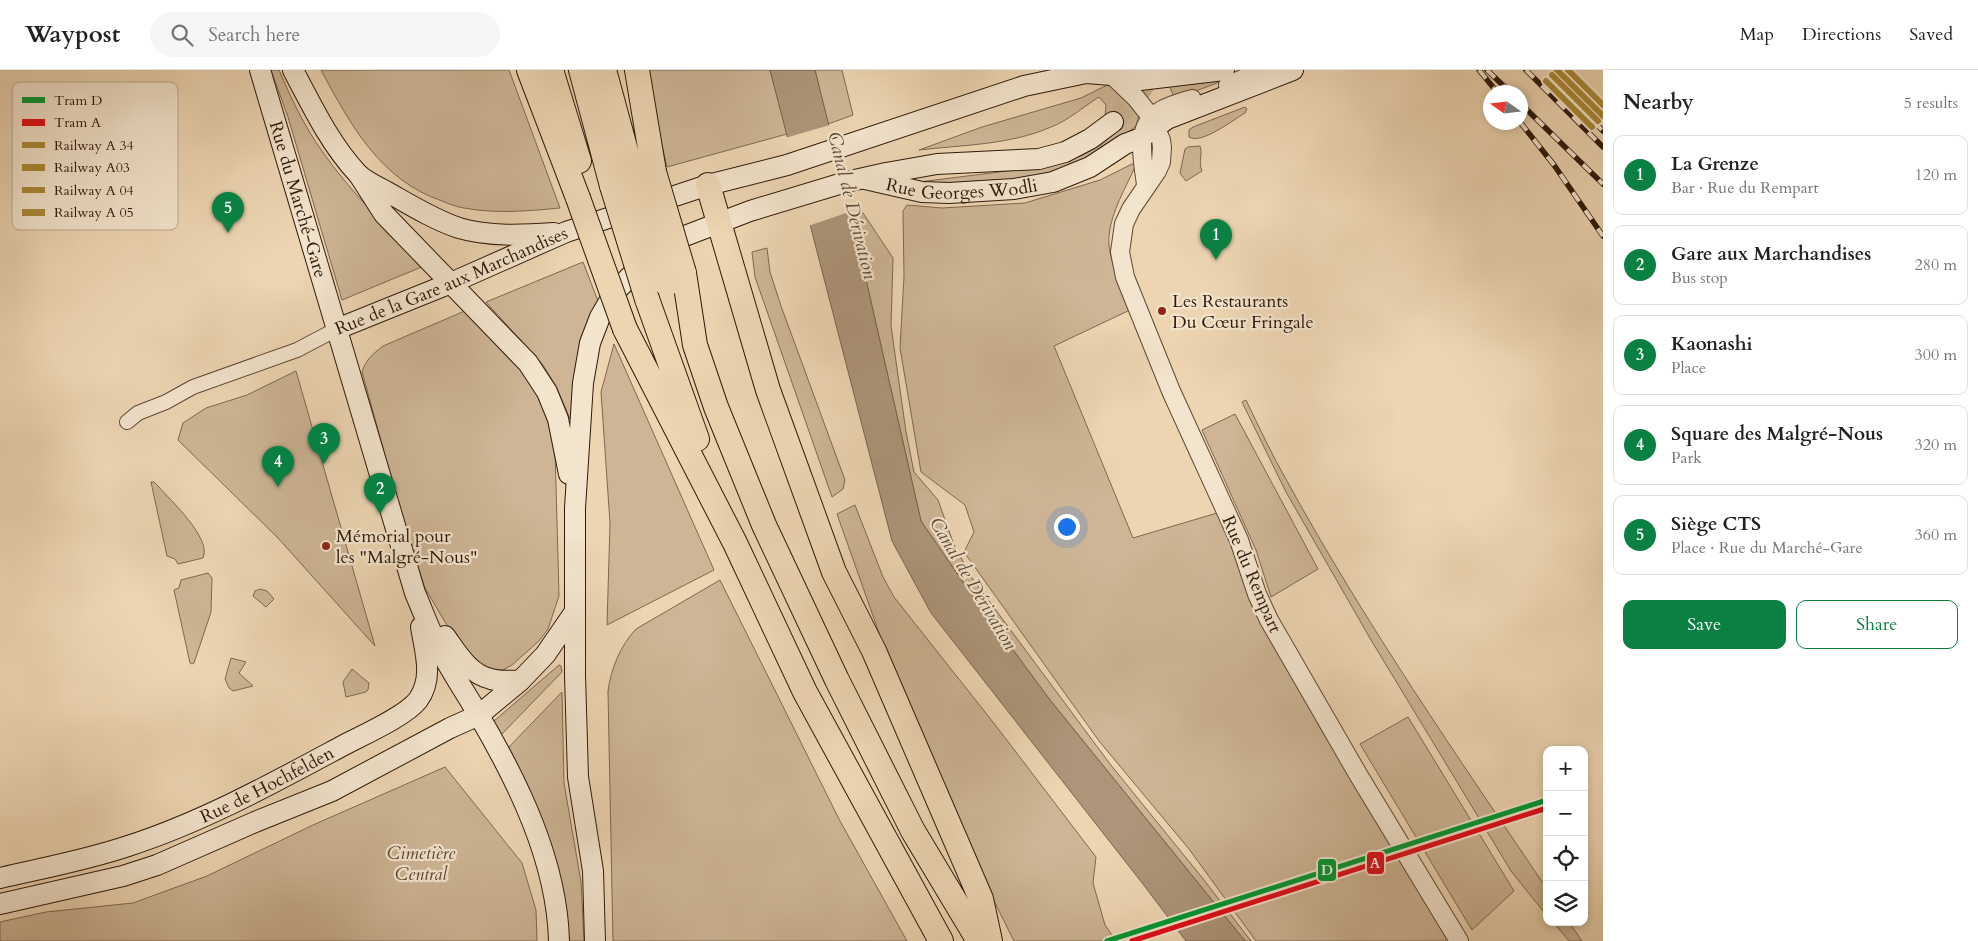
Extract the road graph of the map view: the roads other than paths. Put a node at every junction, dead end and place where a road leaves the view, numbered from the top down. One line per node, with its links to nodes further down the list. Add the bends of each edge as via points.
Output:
1 (260, 70): 22 (main road, Rue du Marché-Gare)
2 (294, 70): 14 (main road, via 321,123)
3 (529, 70): 18 (highway)
4 (551, 70): 18 (highway)
5 (582, 70): 15 (highway)
6 (604, 70): 15 (highway)
7 (637, 70): 15 (highway)
8 (1224, 70): 11 (main road, via 1140,80)
9 (1265, 70): 13 (street, via 1163,110)
10 (1293, 70): 13 (main road, Rue Georges Wodli)
11 (1112, 75): 13 (street, via 1134,96); 17 (main road, Rue de la Gare aux Marchandises, via 1086,72 1024,86 787,165)
12 (1113, 122): 16 (main road, Rue Georges Wodli, via 1065,152 1039,159 936,164)
13 (1150, 127): 16 (main road, Rue Georges Wodli, via 1090,166 1053,182 1014,189 949,193 922,192); 37 (street, Rue du Rempart, via 1146,185 1124,224 1120,252 1125,277 1160,366 1239,540 1269,620)
14 (360, 175): 20 (main road, via 416,208 459,228 523,235); 21 (main road, via 384,214)
15 (633, 178): 25 (highway, bridge, via 647,299); 35 (highway, bridge, via 676,279 716,407 790,583 913,831)
16 (855, 180): 19 (main road, via 750,211)
17 (708, 185): 19 (highway); 20 (main road, Rue de la Gare aux Marchandises)
18 (584, 196): 25 (highway, via 629,323 659,394)
19 (718, 224): 24 (main road, via 677,239 646,260 614,293 600,317 590,343 583,383); 36 (highway, via 768,390 834,572 874,651 981,899)
20 (566, 232): 21 (main road, Rue de la Gare aux Marchandises)
21 (451, 283): 22 (main road, Rue de la Gare aux Marchandises); 24 (main road, via 528,363 546,392 558,419)
22 (337, 329): 23 (street, Rue de la Gare aux Marchandises, via 297,350 193,387 138,413); 26 (main road, Rue du Marché-Gare)
23 (127, 422)
24 (575, 508): 27 (main road)
25 (735, 543): 34 (highway, via 805,692)
26 (415, 594): 28 (main road, via 467,666 492,680); 29 (main road, via 435,642); 30 (main road, Rue de Hochfelden, via 428,669 424,690 412,706 316,760 170,831 127,847)
27 (574, 613): 28 (main road, Rue de Hochfelden, via 545,655); 33 (main road, via 578,778 593,871)
28 (520, 681): 29 (main road, Rue de Hochfelden)
29 (479, 715): 31 (main road, Rue de Hochfelden, via 332,791 157,865); 32 (main road, via 522,796 537,834 554,891)
30 (0, 878)
31 (0, 904)
32 (559, 941)
33 (595, 941)
34 (941, 941)
35 (979, 941)
36 (990, 941)
37 (1459, 941)

